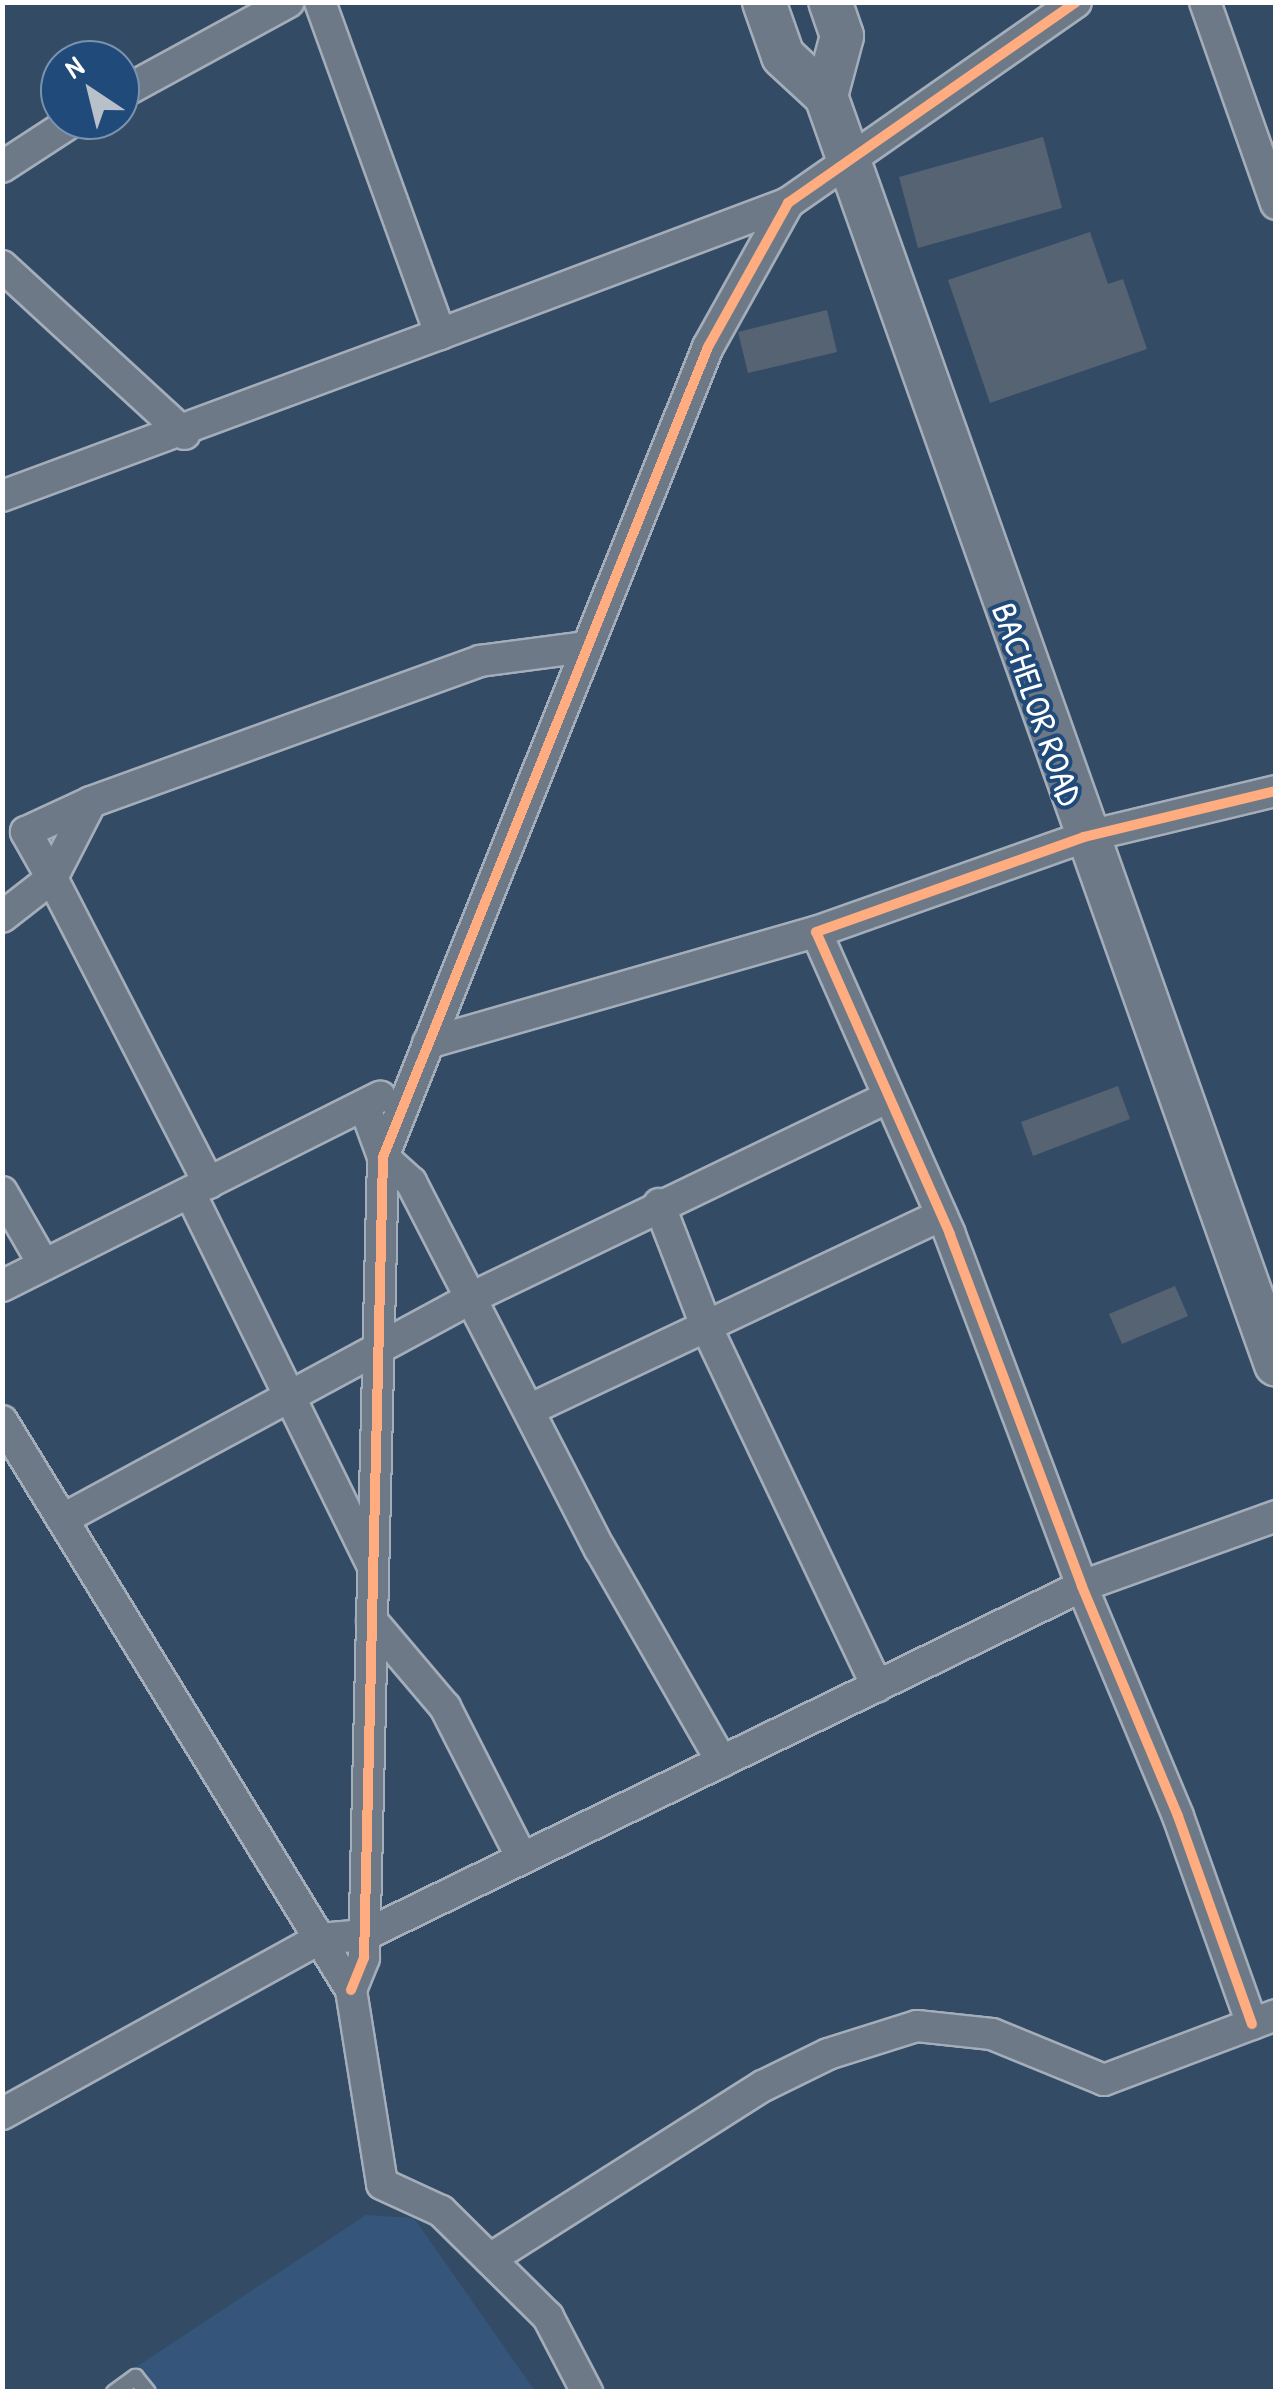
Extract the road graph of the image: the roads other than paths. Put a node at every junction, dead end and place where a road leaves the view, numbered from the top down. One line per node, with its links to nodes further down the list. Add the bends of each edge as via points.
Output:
1 (288, 2): 7 (street)
2 (320, 2): 15 (street)
3 (764, 2): 8 (main road, BACHELOR ROAD, via 782,56)
4 (830, 2): 8 (main road, via 842,36)
5 (1076, 2): 11 (street)
6 (1205, 2): 13 (street)
7 (140, 83)
8 (826, 96): 11 (main road, BACHELOR ROAD)
9 (43, 140): 10 (street)
10 (2, 167)
11 (849, 167): 12 (street); 21 (main road, BACHELOR ROAD)
12 (788, 203): 15 (street); 18 (street, via 708,347)
13 (1276, 204)
14 (2, 266): 16 (street)
15 (440, 334): 16 (street)
16 (185, 434): 17 (street)
17 (2, 496)
18 (587, 647): 20 (street, via 480,661); 25 (street)
19 (1276, 791): 21 (street)
20 (91, 802): 22 (street); 22 (street, via 26,832)
21 (1084, 837): 24 (street); 39 (main road, BACHELOR ROAD)
22 (52, 878): 23 (street); 30 (street)
23 (2, 916)
24 (816, 932): 25 (street); 27 (street)
25 (428, 1043): 26 (street)
26 (413, 1081): 28 (street); 29 (street)
27 (889, 1097): 32 (street); 33 (street)
28 (363, 1105): 29 (street); 30 (street)
29 (382, 1157): 36 (street, via 411,1182); 38 (street)
30 (199, 1188): 34 (street); 40 (street)
31 (2, 1192): 34 (street)
32 (660, 1204): 36 (street); 37 (street)
33 (942, 1215): 37 (street); 46 (street)
34 (44, 1265): 35 (street)
35 (2, 1286)
36 (475, 1296): 38 (street); 41 (street)
37 (706, 1326): 41 (street); 48 (street)
38 (382, 1344): 40 (street); 45 (street)
39 (1276, 1365)
40 (287, 1393): 44 (street); 45 (street)
41 (530, 1409): 49 (street, via 600,1549)
42 (2, 1421): 44 (street)
43 (1276, 1516): 46 (street)
44 (64, 1518): 52 (street)
45 (373, 1567): 47 (street)
46 (1082, 1586): 48 (street); 54 (street)
47 (372, 1622): 50 (street, via 445,1707); 51 (street)
48 (877, 1686): 49 (street)
49 (722, 1762): 50 (street)
50 (522, 1858): 51 (street)
51 (364, 1936): 52 (street); 53 (street)
52 (319, 1939): 53 (street); 55 (street)
53 (350, 1990): 56 (street, via 382,2184 440,2211)
54 (1264, 2020): 56 (street, via 1104,2080 992,2034 917,2026 828,2054 762,2086)
55 (2, 2114)
56 (490, 2259): 59 (street, via 548,2317)
57 (114, 2392): 58 (lane, via 135,2377)
58 (146, 2392)
59 (587, 2392)

